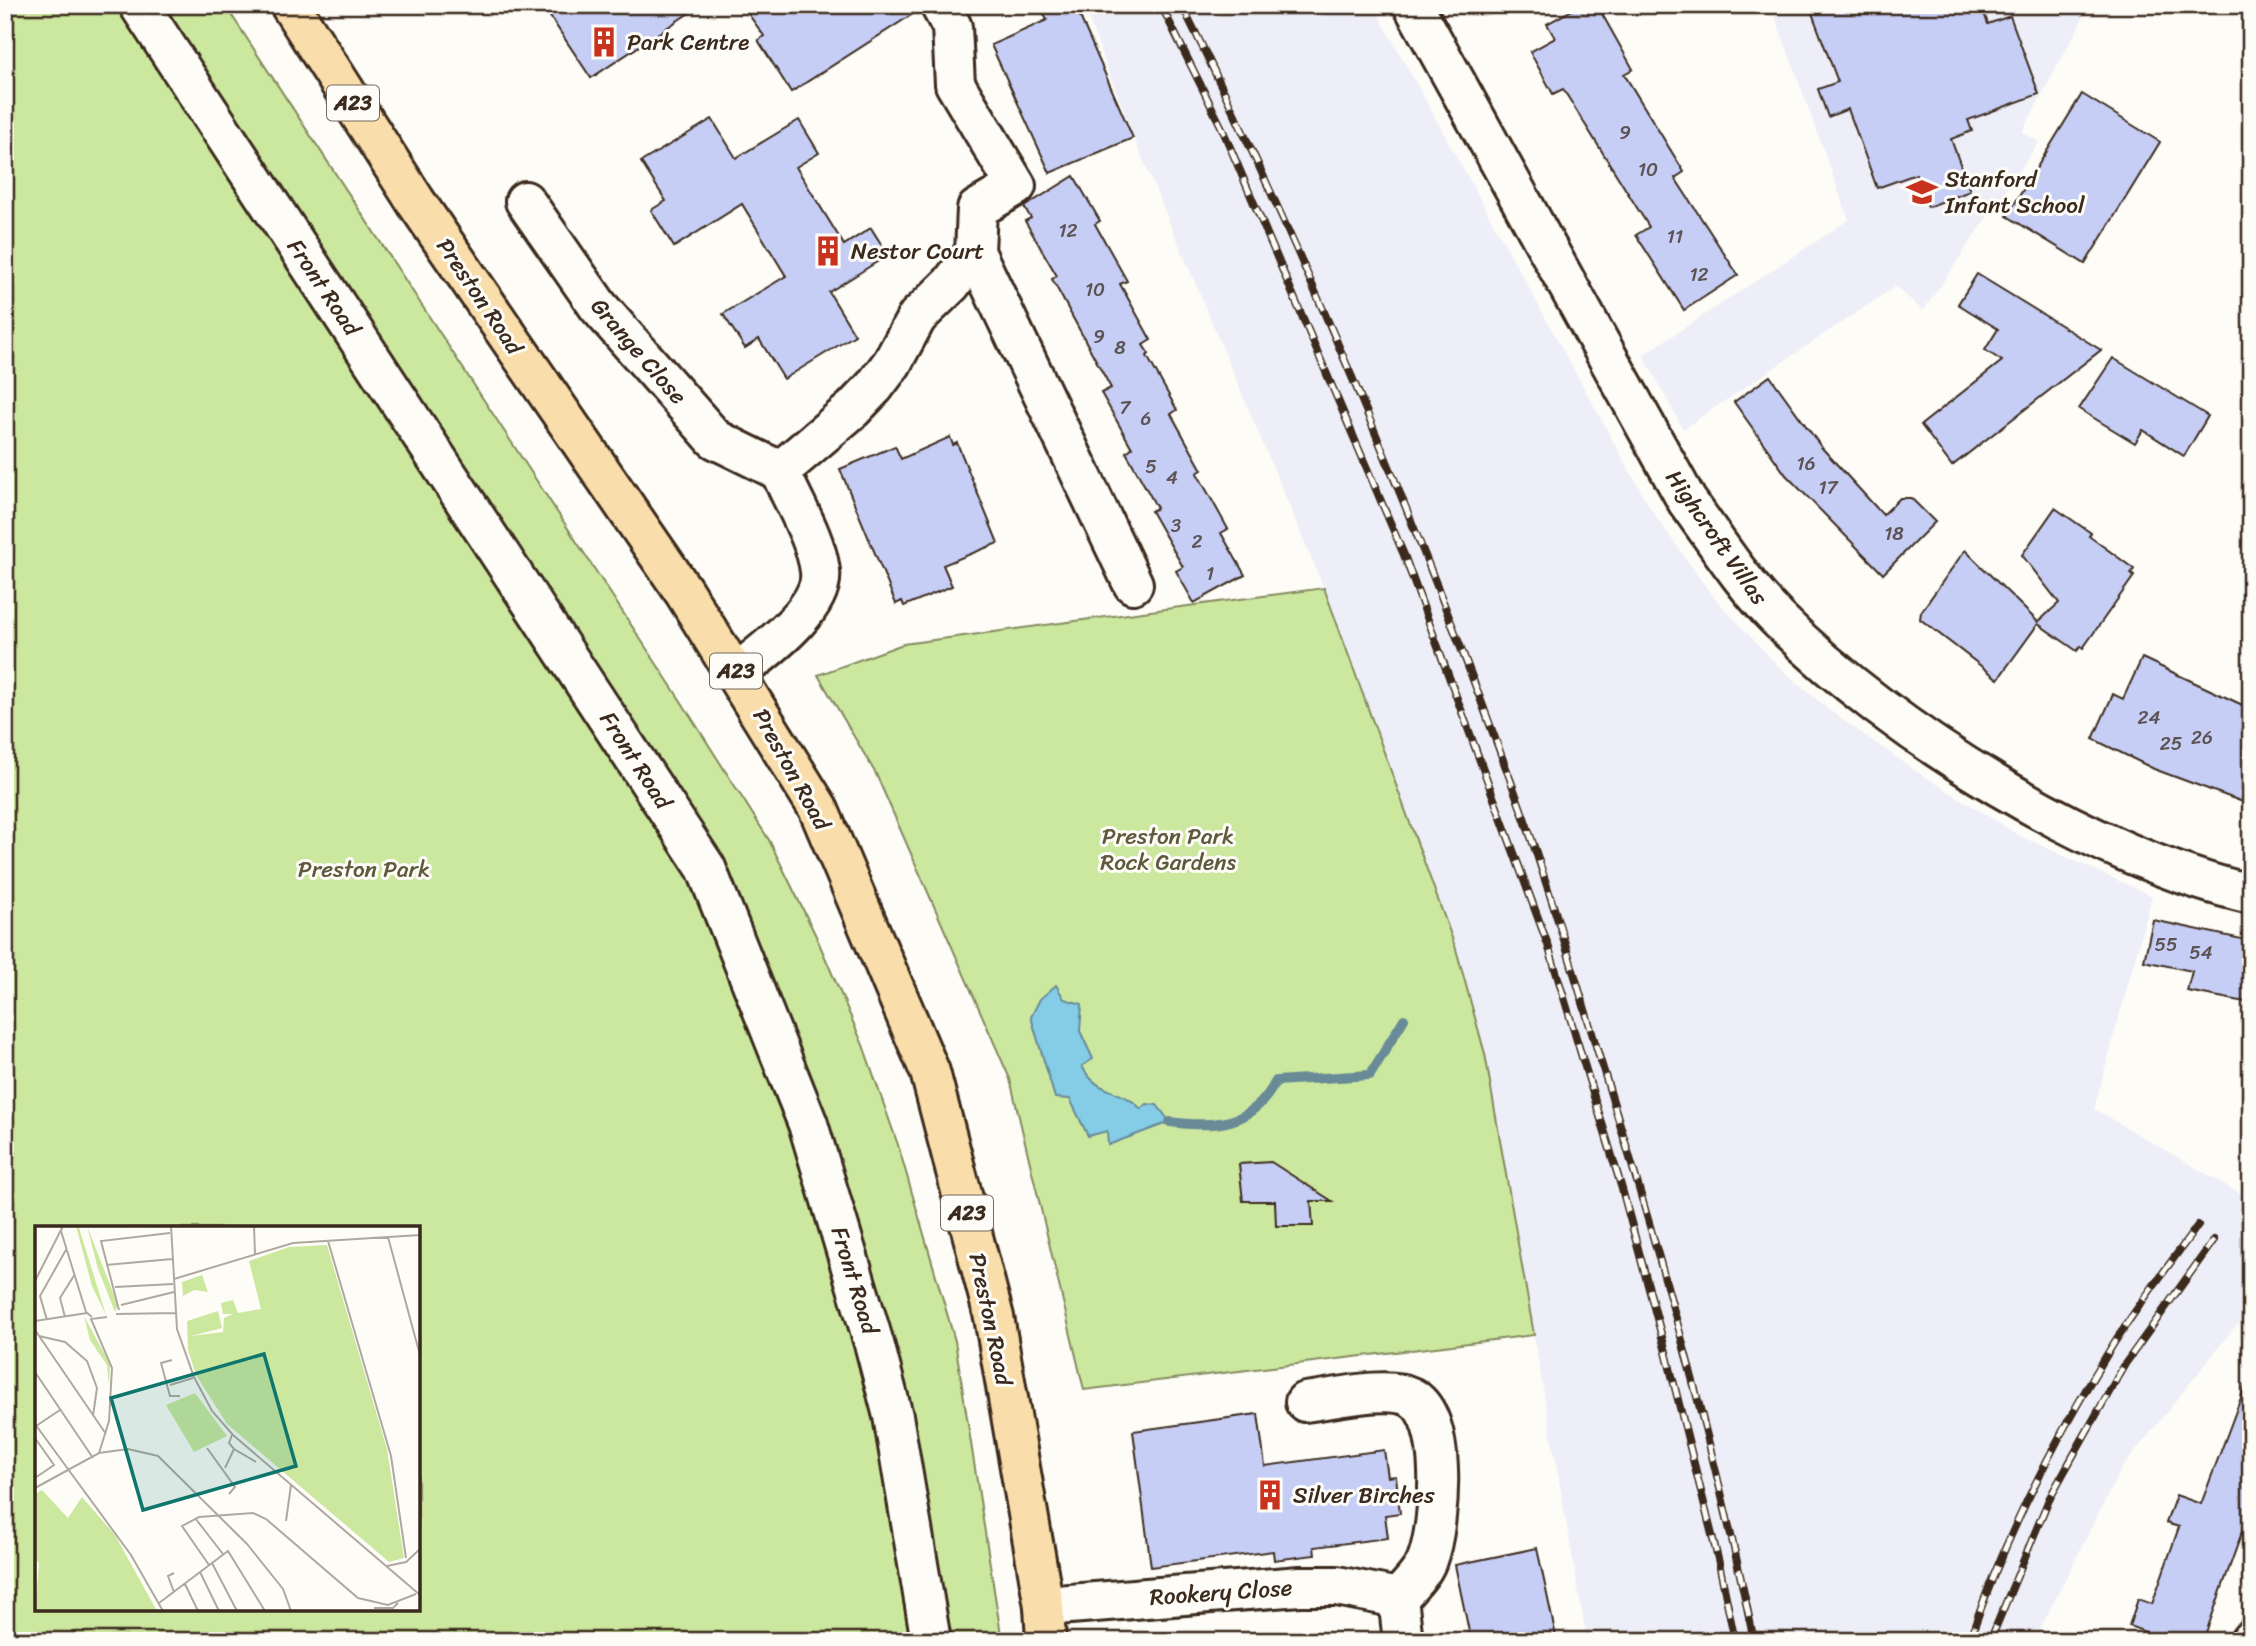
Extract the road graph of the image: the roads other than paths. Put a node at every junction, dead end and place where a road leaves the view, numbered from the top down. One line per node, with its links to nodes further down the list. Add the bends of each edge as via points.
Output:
1 (139, 5): 14 (street, Front Road, via 706,868 808,1124 875,1347 893,1416)
2 (290, 5): 9 (highway, Preston Road / A23, via 416,202)
3 (940, 5): 6 (street, via 952,27 955,84 1016,186 977,209)
4 (1413, 5): 10 (street, Highcroft Villas, via 1675,481 1728,559 1776,618 1880,707 2006,790 2123,848)
5 (525, 201): 7 (street, Grange Close, via 598,306 715,439)
6 (975, 252): 7 (street, via 951,284 916,317 874,387); 8 (street)
7 (780, 471): 9 (street, via 821,573 816,594 798,618)
8 (1133, 584)
9 (737, 673): 13 (highway, Preston Road / A23, via 818,808 930,1072 994,1317)
10 (2251, 894)
11 (1305, 1402): 12 (street, via 1397,1392 1414,1398 1429,1413 1439,1464 1431,1547 1422,1569)
12 (1398, 1598): 13 (street, Rookery Close, via 1337,1586 1300,1586); 15 (street)
13 (1045, 1623)
14 (925, 1630)
15 (1403, 1641)

